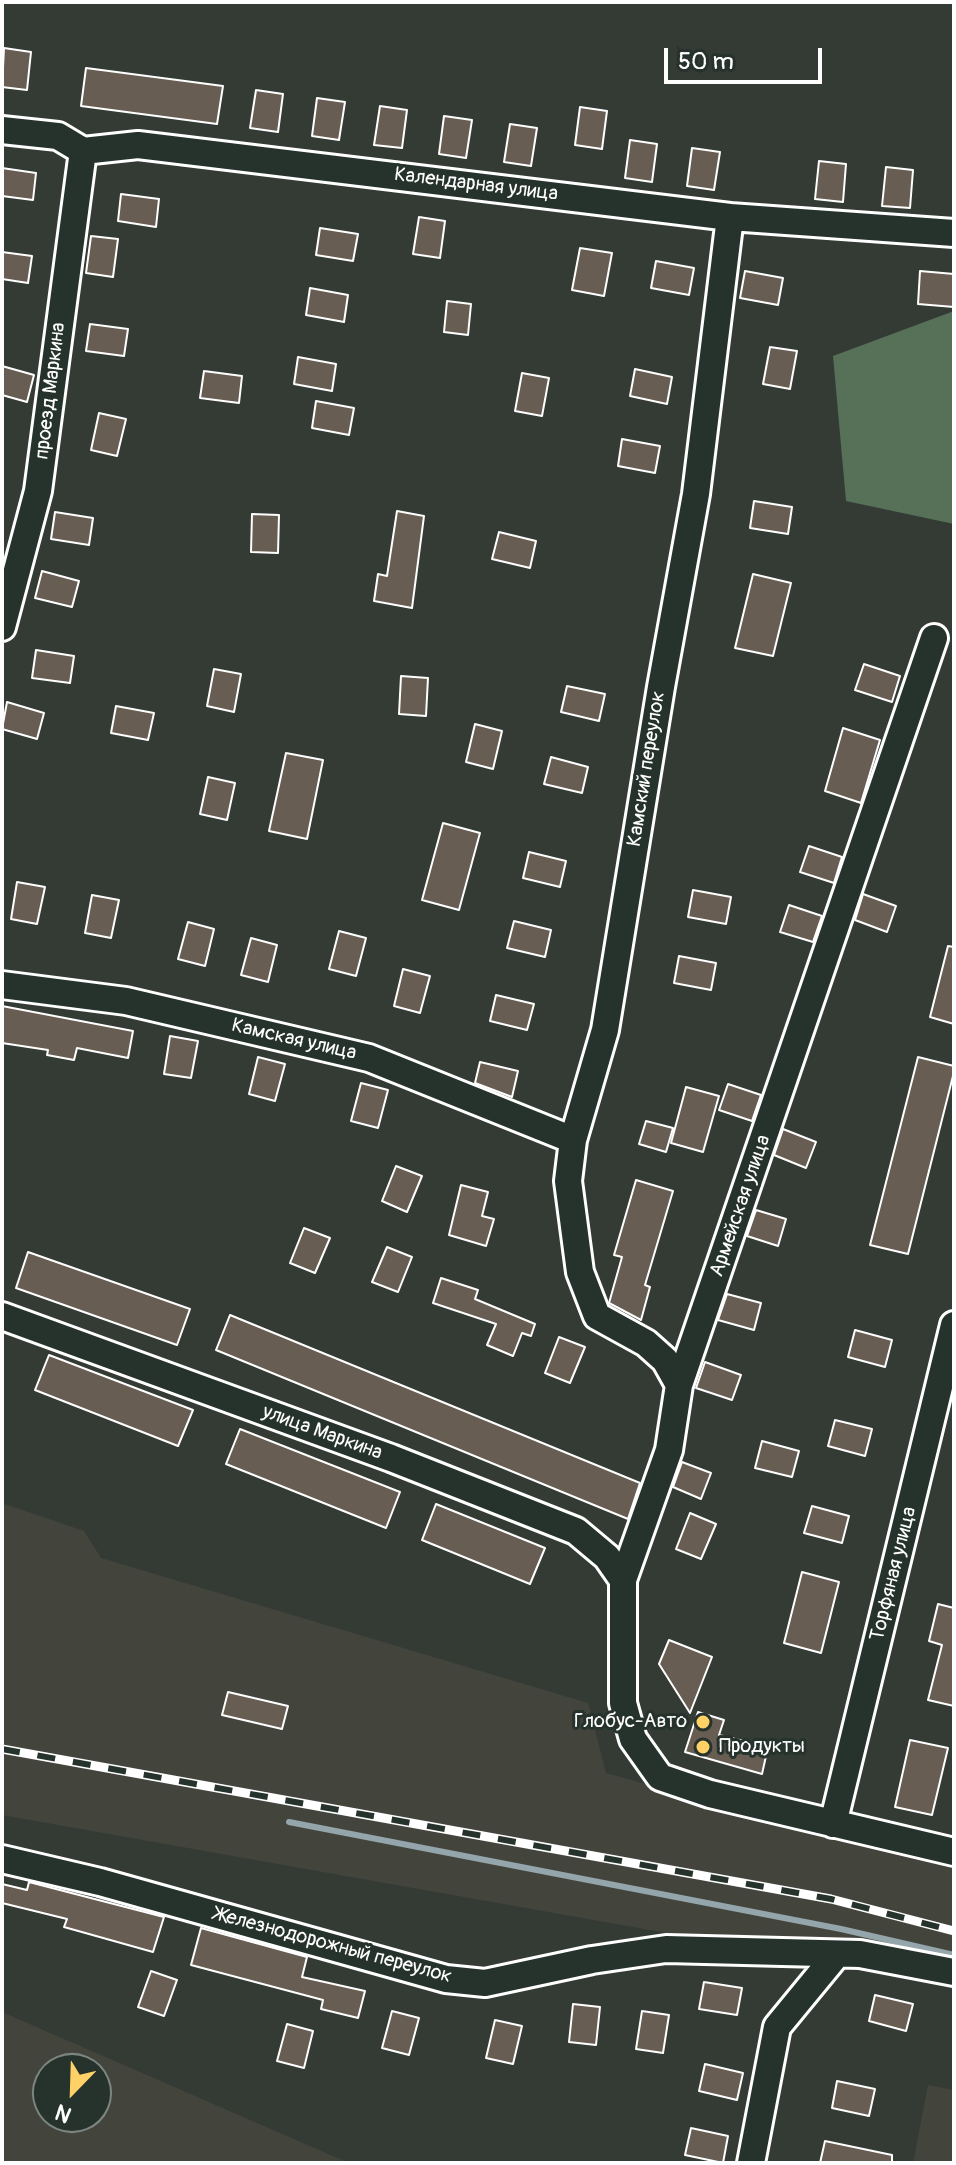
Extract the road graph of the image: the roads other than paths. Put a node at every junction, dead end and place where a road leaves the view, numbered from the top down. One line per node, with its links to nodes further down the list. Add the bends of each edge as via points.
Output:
1 (2, 130): 2 (street, via 58,136)
2 (83, 151): 3 (street, Календарная улица, via 138,145); 5 (street, проезд Маркина, via 38,491)
3 (730, 217): 4 (street, Календарная улица); 8 (street, Камский переулок, via 696,494 605,1030)
4 (954, 233)
5 (2, 627)
6 (934, 638): 11 (street, Армейская улица)
7 (2, 985): 8 (street, Камская улица, via 126,1001 369,1058)
8 (573, 1140): 11 (street, Камский переулок, via 568,1181 580,1272 597,1316 646,1343 665,1360)
9 (2, 1316): 12 (street, улица Маркина, via 576,1531 607,1557)
10 (954, 1325): 13 (street, Торфяная улица)
11 (679, 1385): 12 (street, Армейская улица, via 669,1450)
12 (623, 1580): 13 (street, Армейская улица, via 623,1703 633,1739 660,1777)
13 (833, 1824): 14 (street)
14 (954, 1852)
15 (2, 1859): 16 (street, Железнодорожный переулок, via 446,1979 485,1983 666,1949)
16 (837, 1954): 17 (street, Железнодорожный переулок); 18 (street, via 777,2027)
17 (954, 1972)
18 (751, 2163)

